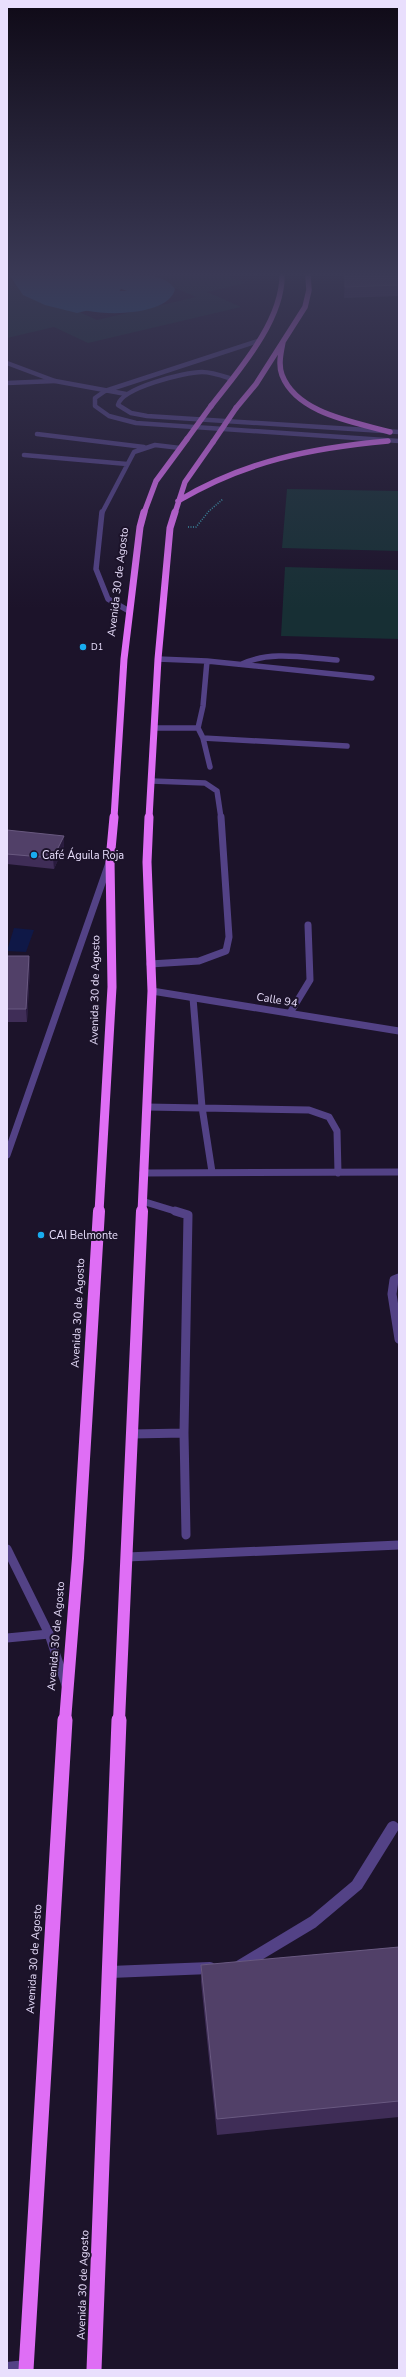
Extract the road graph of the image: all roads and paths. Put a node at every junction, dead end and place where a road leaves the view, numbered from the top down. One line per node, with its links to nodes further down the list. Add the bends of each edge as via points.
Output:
1 (85, 387): 7 (street)
2 (117, 387): 7 (street)
3 (148, 387): 8 (street)
4 (225, 387): 15 (main road, Avenida 30 de Agosto, bridge)
5 (251, 387): 19 (main road, Avenida 30 de Agosto, bridge, via 185,482)
6 (290, 387): 9 (main road, via 321,411)
7 (105, 391): 8 (street); 12 (street, via 95,398 95,406 102,413 116,419 136,423)
8 (126, 394): 9 (street, via 119,400 118,405 131,413 147,416)
9 (390, 432): 10 (street)
10 (399, 432)
11 (37, 434): 14 (street)
12 (388, 441): 13 (street); 19 (main road, via 319,449 257,464 211,482)
13 (399, 442)
14 (145, 447): 15 (street, via 164,445); 17 (street, via 134,452)
15 (180, 448): 21 (main road, Avenida 30 de Agosto, via 156,481 148,499 140,527)
16 (24, 455): 17 (street)
17 (127, 464): 21 (street, via 102,510 96,569 108,599)
18 (226, 497): 20 (path, via 208,511 196,527)
19 (178, 502): 20 (main road, Avenida 30 de Agosto)
20 (170, 528): 22 (main road, Avenida 30 de Agosto)
21 (129, 611): 33 (main road, Avenida 30 de Agosto)
22 (158, 659): 24 (street); 27 (main road, Avenida 30 de Agosto)
23 (337, 660): 25 (street, via 269,657 250,659)
24 (207, 661): 25 (street); 28 (street, via 204,706)
25 (242, 664): 26 (street)
26 (372, 678)
27 (155, 728): 28 (street); 32 (main road, Avenida 30 de Agosto)
28 (198, 728): 29 (street)
29 (203, 738): 30 (street); 31 (street)
30 (347, 746)
31 (210, 767)
32 (152, 780): 35 (main road, Avenida 30 de Agosto, via 147,862); 35 (street, via 205,783 217,791 229,938 226,951 214,959 191,963)
33 (110, 860): 42 (street); 58 (main road, Avenida 30 de Agosto, via 111,995 78,1558)
34 (308, 925): 38 (street, via 310,980)
35 (150, 964): 36 (main road, Avenida 30 de Agosto)
36 (152, 991): 37 (street, Calle 94); 40 (main road, Avenida 30 de Agosto)
37 (192, 998): 38 (street, Calle 94); 41 (street)
38 (290, 1013): 39 (street, Calle 94)
39 (399, 1031)
40 (146, 1107): 41 (street); 45 (main road, Avenida 30 de Agosto)
41 (202, 1107): 43 (street); 46 (street, via 309,1110 329,1117 337,1131)
42 (7, 1155)
43 (212, 1172): 45 (street); 46 (street)
44 (399, 1172): 46 (street)
45 (143, 1173): 47 (main road, Avenida 30 de Agosto)
46 (338, 1173)
47 (142, 1201): 50 (street, via 188,1215); 51 (main road, Avenida 30 de Agosto)
48 (399, 1278): 49 (street, via 394,1280 392,1294)
49 (399, 1340)
50 (184, 1433): 51 (street); 52 (street)
51 (132, 1434): 55 (main road, Avenida 30 de Agosto)
52 (186, 1535)
53 (399, 1545): 55 (street)
54 (7, 1549): 56 (street)
55 (127, 1557): 60 (main road, Avenida 30 de Agosto)
56 (49, 1634): 57 (street); 58 (street)
57 (7, 1638)
58 (67, 1687): 62 (main road, Avenida 30 de Agosto)
59 (392, 1826): 60 (street, via 357,1884 313,1922 239,1967)
60 (110, 1972): 63 (main road, Avenida 30 de Agosto)
61 (7, 2368): 62 (street)
62 (26, 2368)
63 (96, 2368)

